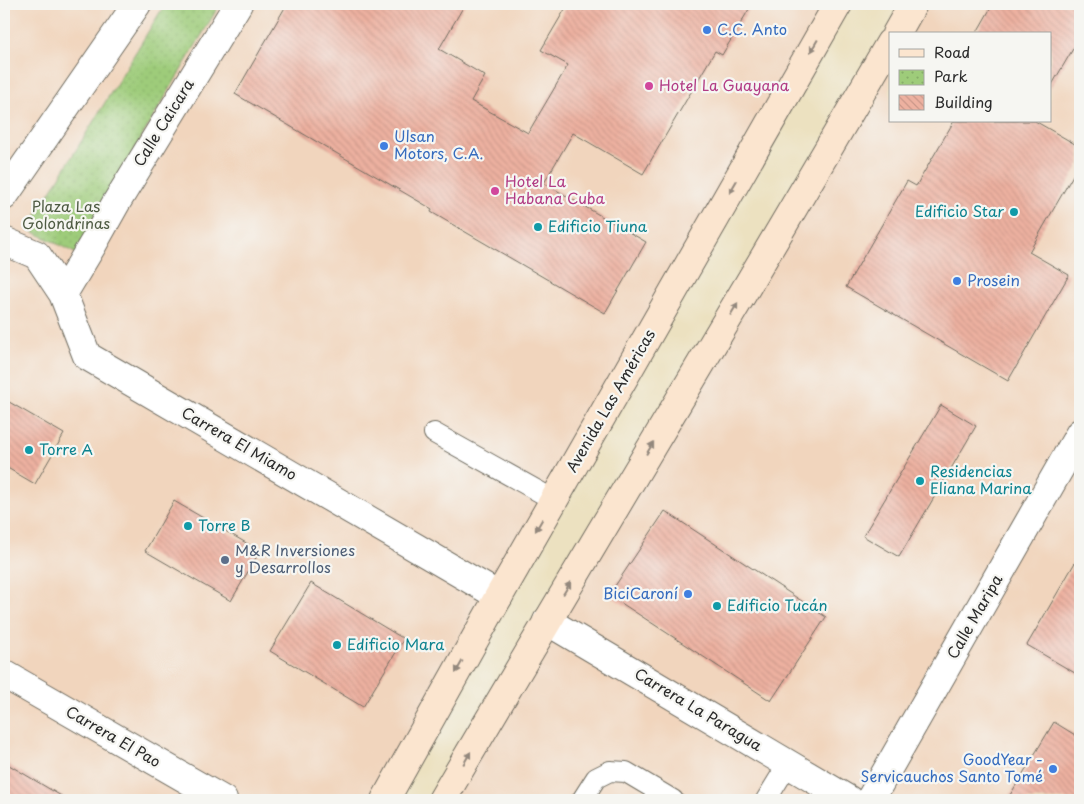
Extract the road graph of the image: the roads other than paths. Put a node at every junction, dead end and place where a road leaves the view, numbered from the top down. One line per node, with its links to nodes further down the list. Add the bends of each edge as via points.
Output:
1 (137, 4): 7 (street)
2 (238, 4): 9 (street, Calle Caicara)
3 (838, 4): 12 (main road, Avenida Las Américas, one-way to 12)
4 (913, 4): 5 (main road)
5 (897, 32)
6 (889, 45): 14 (main road, one-way to 6, via 802,196)
7 (4, 196)
8 (4, 241): 9 (street, Carrera El Miamo, via 37,254)
9 (62, 294): 13 (street, Carrera El Miamo, via 87,356)
10 (434, 433): 12 (lane)
11 (1080, 433): 24 (street, Calle Maripa)
12 (554, 500): 13 (main road, Avenida Las Américas, one-way to 13)
13 (499, 596): 18 (main road, Avenida Las Américas, one-way to 18)
14 (547, 620): 16 (street, Carrera La Paragua); 19 (main road, one-way to 14)
15 (4, 674): 17 (street, Carrera El Pao)
16 (788, 764): 22 (lane); 23 (street, Carrera La Paragua)
17 (223, 800)
18 (385, 800)
19 (442, 800)
20 (582, 800): 21 (lane, via 596,778 610,772 626,772)
21 (673, 800)
22 (766, 800)
23 (849, 800)
24 (870, 800)

